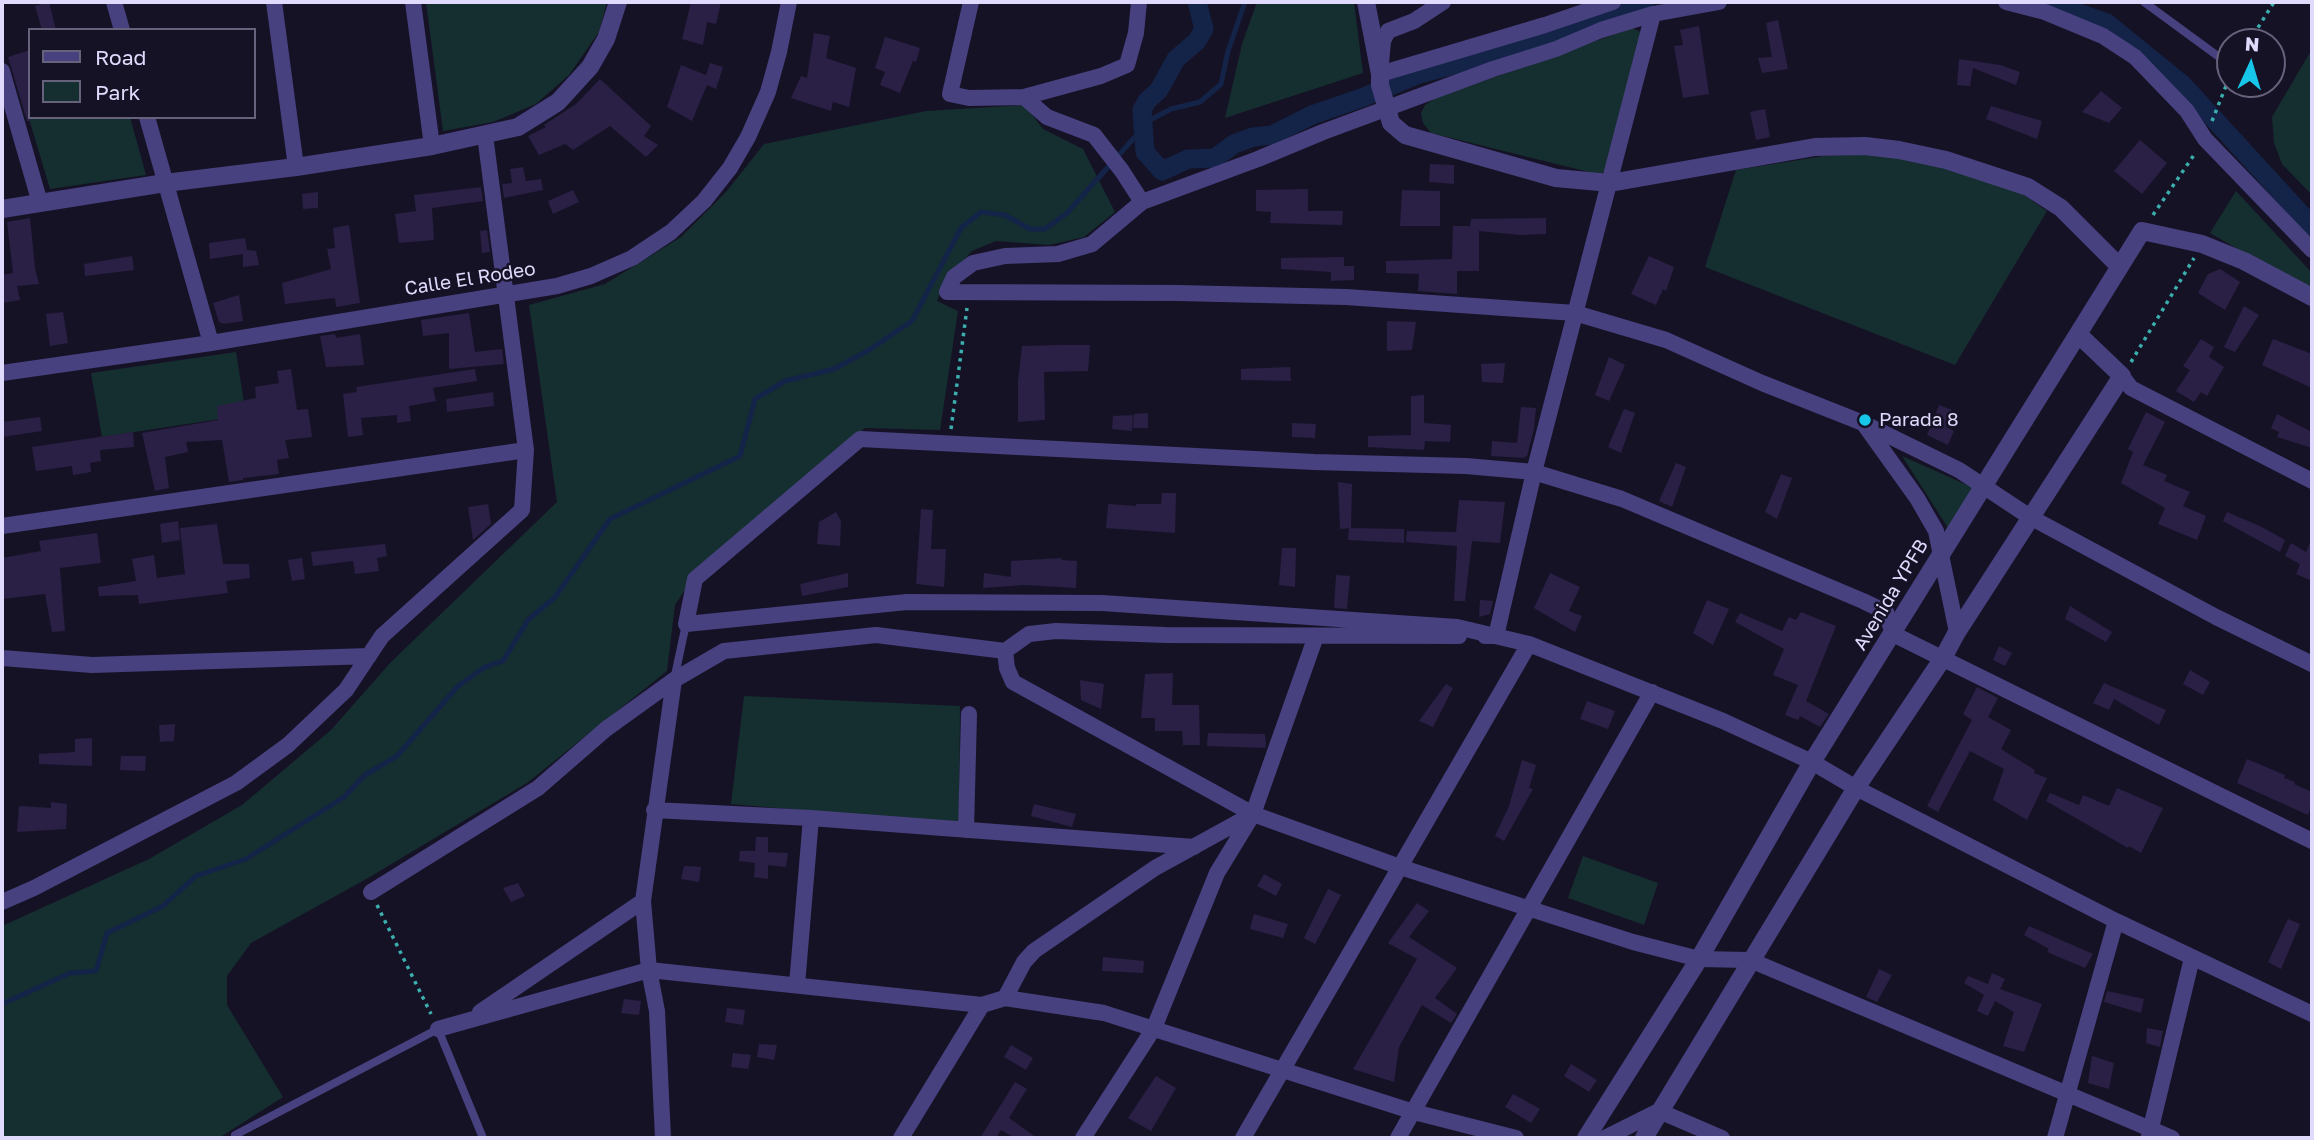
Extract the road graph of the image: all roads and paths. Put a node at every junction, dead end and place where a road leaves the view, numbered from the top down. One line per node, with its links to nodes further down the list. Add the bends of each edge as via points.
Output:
1 (114, 2): 16 (street)
2 (274, 2): 27 (street)
3 (413, 2): 26 (street)
4 (618, 2): 24 (street, via 606,39 576,85 539,116)
5 (789, 2): 38 (street, Calle El Rodeo, via 768,92 730,168 704,201 671,232 632,258 580,279)
6 (971, 2): 21 (street, via 950,94)
7 (1139, 2): 21 (street, via 1127,65)
8 (1366, 2): 20 (street)
9 (1443, 2): 20 (street, via 1388,32 1383,41)
10 (1614, 2): 20 (street)
11 (1719, 2): 15 (street)
12 (2006, 2): 25 (street, via 2103,36 2135,57 2187,111)
13 (2144, 2): 18 (lane)
14 (2274, 2): 17 (path)
15 (1653, 14): 20 (street, via 1493,69); 29 (street)
16 (121, 28)
17 (2258, 28)
18 (2216, 55)
19 (2, 71): 31 (street)
20 (1383, 92): 29 (street, via 1391,123 1405,135 1556,178); 30 (street)
21 (1024, 97): 30 (street, via 1046,117 1094,135)
22 (2221, 98): 25 (path)
23 (148, 119): 28 (street)
24 (485, 135): 26 (street); 38 (street)
25 (2205, 139): 33 (path); 35 (street)
26 (432, 146): 27 (street)
27 (296, 167): 28 (street)
28 (165, 183): 31 (street); 42 (street)
29 (1610, 183): 36 (street, via 1815,147 1899,150 2028,187 2061,208); 40 (street)
30 (1142, 202): 37 (street, via 1092,244 1058,254 1005,256 973,263 954,277 947,292)
31 (40, 203): 32 (street)
32 (2, 209)
33 (2142, 231): 34 (street); 36 (street, Avenida YPFB)
34 (2202, 244): 39 (street); 44 (path)
35 (2312, 250)
36 (2119, 266): 41 (street, Avenida YPFB)
37 (969, 292): 40 (street, via 1332,297); 46 (path)
38 (505, 295): 42 (street, Calle El Rodeo); 47 (street)
39 (2312, 298)
40 (1575, 313): 45 (street, via 1666,340); 48 (street)
41 (2078, 334): 44 (street); 50 (street, Avenida YPFB)
42 (211, 342): 43 (street, Calle El Rodeo)
43 (2, 373)
44 (2122, 376): 49 (street, via 2131,388); 51 (street)
45 (1863, 423): 50 (street); 53 (street, via 1917,498 1936,531)
46 (949, 444): 48 (street); 54 (street, via 860,439 695,579)
47 (526, 450): 52 (street); 61 (street, via 522,510 382,636)
48 (1534, 472): 56 (street, via 1622,499 1863,601 1886,612); 58 (street)
49 (2312, 481)
50 (1983, 486): 51 (street); 53 (street, Avenida YPFB)
51 (2029, 517): 55 (street); 64 (street)
52 (2, 526)
53 (1940, 554): 55 (street); 56 (street, Avenida YPFB)
54 (686, 624): 58 (street, via 907,602 1102,603 1429,624); 65 (lane)
55 (1957, 632): 63 (street)
56 (1893, 634): 63 (street); 68 (street, Avenida YPFB)
57 (1316, 636): 58 (street); 60 (street, via 1056,631 1029,634); 71 (street)
58 (1496, 636): 59 (street)
59 (1529, 645): 66 (street); 76 (street)
60 (1005, 651): 65 (street, via 876,635 724,651); 71 (street, via 1013,682)
61 (369, 656): 62 (street, via 92,665); 79 (street, via 346,690 288,745 236,783)
62 (2, 658)
63 (1942, 658): 69 (street); 74 (street)
64 (2312, 664)
65 (674, 680): 70 (street); 77 (street, via 606,729 538,788)
66 (1652, 692): 68 (street); 80 (street)
67 (970, 715): 73 (street)
68 (1812, 762): 69 (street); 83 (street, Avenida YPFB)
69 (1856, 788): 81 (street); 84 (street)
70 (654, 810): 72 (street); 78 (street)
71 (1253, 814): 75 (street); 76 (street); 91 (street, via 1217,873)
72 (811, 818): 73 (street); 86 (street)
73 (966, 830): 75 (street)
74 (2312, 841)
75 (1194, 847): 87 (street, via 1034,951)
76 (1400, 867): 80 (street); 93 (street)
77 (370, 892): 92 (path)
78 (643, 901): 85 (street); 90 (street)
79 (2, 902)
80 (1529, 909): 83 (street); 96 (street)
81 (2116, 921): 82 (street); 94 (street)
82 (2192, 958): 89 (street); 97 (street)
83 (1699, 959): 84 (street); 106 (street, Avenida YPFB)
84 (1750, 960): 94 (street); 95 (street)
85 (649, 970): 86 (street); 90 (street); 100 (street, via 657,1011)
86 (797, 985): 88 (street)
87 (1005, 998): 88 (street); 91 (street, via 1104,1013)
88 (982, 1005): 101 (street)
89 (2312, 1014)
90 (470, 1020): 92 (street)
91 (1154, 1028): 93 (street); 102 (street)
92 (438, 1029): 98 (lane); 99 (lane)
93 (1280, 1071): 96 (street); 103 (street)
94 (2069, 1093): 97 (street); 110 (street)
95 (1659, 1111): 107 (street); 108 (street); 109 (street)
96 (1414, 1112): 104 (street); 105 (street)
97 (2149, 1133): 111 (street)
98 (235, 1135)
99 (483, 1138)
100 (663, 1138)
101 (901, 1138)
102 (1083, 1138)
103 (1243, 1138)
104 (1398, 1138)
105 (1516, 1138)
106 (1586, 1138)
107 (1605, 1138)
108 (1644, 1138)
109 (1722, 1138)
110 (2054, 1138)
111 (2172, 1138)

